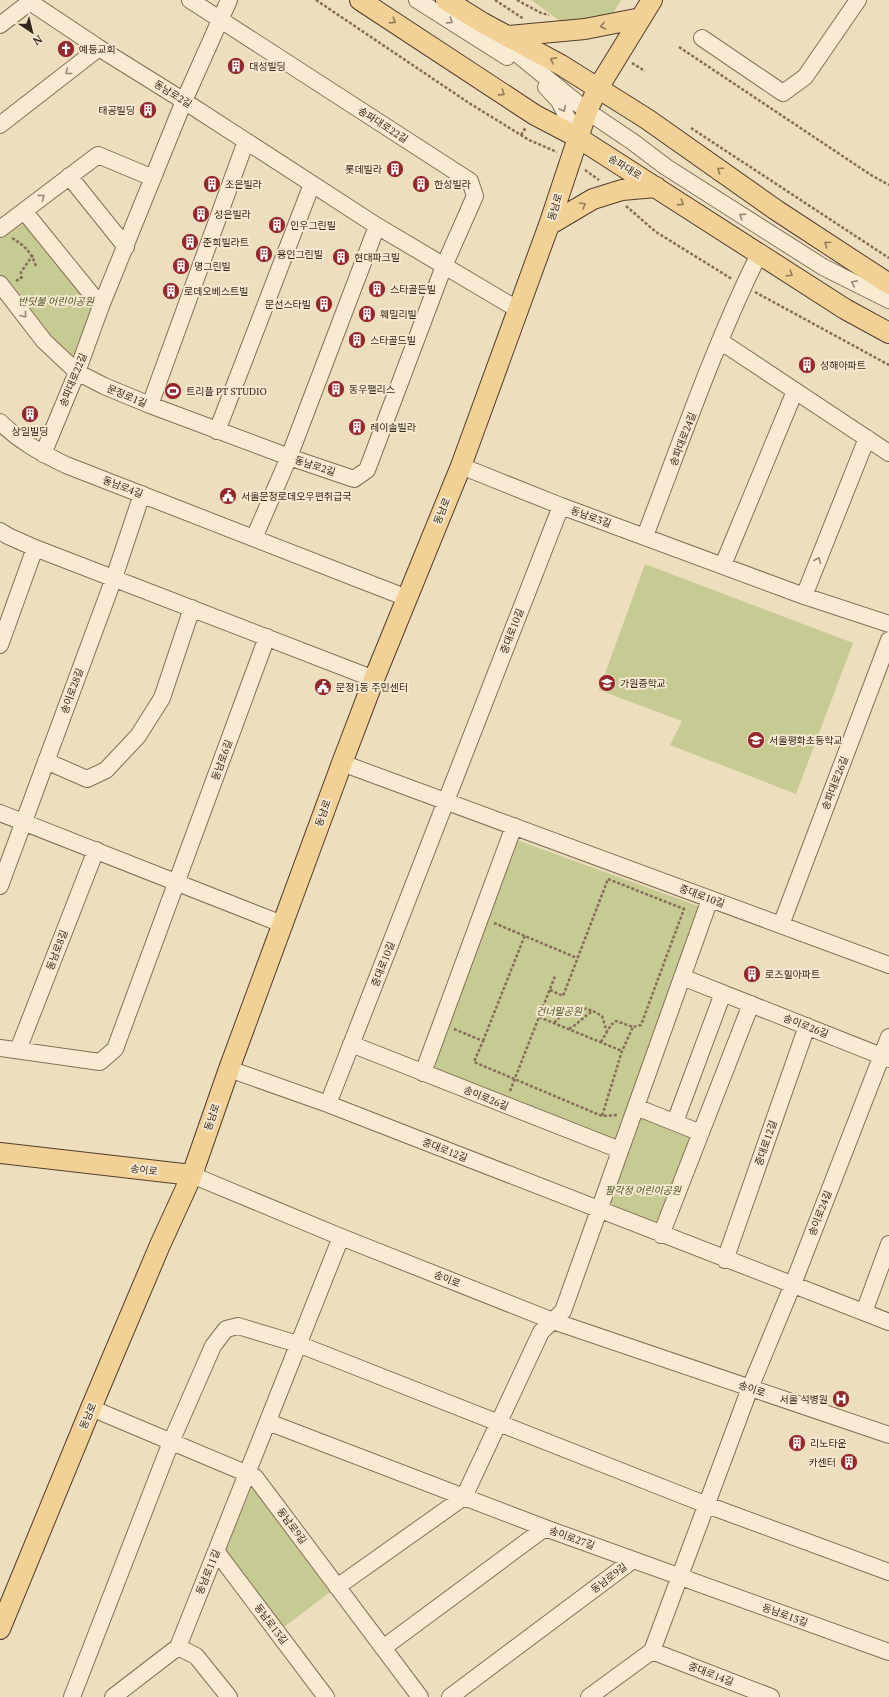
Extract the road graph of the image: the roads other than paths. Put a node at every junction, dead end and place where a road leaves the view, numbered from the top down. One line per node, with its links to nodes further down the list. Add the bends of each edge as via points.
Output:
1 (190, 0): 10 (street, 송파대로22길)
2 (229, 0): 10 (street, 송파대로22길)
3 (360, 0): 20 (main road, 송파대로, one-way to 20, via 534,115)
4 (418, 0): 20 (street, one-way to 20, via 505,56 550,90 559,101)
5 (446, 0): 11 (main road)
6 (652, 0): 9 (main road, 동남로)
7 (858, 0): 14 (street, via 805,77 783,92)
8 (28, 1): 12 (street, 동남로2길); 15 (street, 동남로2길)
9 (641, 18): 13 (main road, one-way to 13, via 586,29); 16 (main road, 동남로)
10 (219, 19): 17 (street, 송파대로22길); 32 (street, 송파대로22길, via 470,181 475,196)
11 (484, 23): 13 (main road); 18 (street, via 500,41)
12 (0, 24)
13 (508, 36): 16 (main road, one-way to 13)
14 (702, 38)
15 (99, 48): 17 (street, 동남로2길); 19 (street, one-way to 19)
16 (598, 88): 18 (main road, 동남로); 34 (main road, one-way to 16, via 776,210 647,118)
17 (184, 100): 21 (street, 동남로2길); 23 (street, 송파대로22길)
18 (586, 111): 20 (main road, 동남로); 35 (street, one-way to 18, via 822,267 796,251 666,167)
19 (0, 125)
20 (577, 137): 25 (main road, 송파대로); 27 (main road, 동남로)
21 (246, 141): 24 (street, 동남로2길); 42 (street)
22 (69, 176): 23 (street, via 98,155); 26 (street, one-way to 22); 30 (street)
23 (153, 178): 30 (street, 송파대로22길)
24 (312, 184): 28 (street, 동남로2길); 44 (street)
25 (656, 187): 27 (main road, one-way to 25, via 593,199 622,190); 31 (main road, 송파대로, one-way to 31)
26 (24, 211): 29 (street); 36 (street)
27 (549, 225): 37 (main road, 동남로)
28 (377, 226): 32 (street, 동남로2길); 48 (street, 동남로2길)
29 (5, 233)
30 (126, 247): 36 (street, 송파대로22길)
31 (759, 254): 38 (main road, 송파대로, one-way to 38, via 845,309); 39 (street, 송파대로24길)
32 (444, 266): 37 (street, 동남로2길); 48 (street, 동남로2길, via 367,470 354,479)
33 (0, 284): 40 (street, 문정로1길, one-way to 40, via 44,341)
34 (889, 284)
35 (889, 300)
36 (101, 306): 40 (street, 송파대로22길)
37 (517, 309): 49 (main road, 동남로)
38 (889, 333)
39 (720, 342): 41 (street); 53 (street, 송파대로24길)
40 (77, 372): 42 (street, 문정로1길); 47 (street, 송파대로22길)
41 (795, 391): 45 (street); 56 (street)
42 (150, 405): 44 (street, 문정로1길)
43 (0, 422): 47 (street, 동남로4길, via 14,435)
44 (217, 431): 48 (street, 문정로1길)
45 (867, 438): 46 (street); 58 (street, one-way to 45)
46 (889, 453)
47 (43, 454): 50 (street, 동남로4길)
48 (289, 457): 54 (street)
49 (460, 466): 51 (street, 동남로3길); 59 (main road, 동남로)
50 (142, 494): 54 (street, 동남로4길); 57 (street, 송이로28길)
51 (561, 506): 53 (street, 동남로3길); 68 (street, 중대로10길)
52 (0, 531): 55 (street)
53 (645, 536): 56 (street, 동남로3길)
54 (254, 538): 59 (street, 동남로4길)
55 (35, 548): 57 (street); 64 (street)
56 (723, 565): 58 (street, 동남로3길)
57 (114, 578): 60 (street); 66 (street, 송이로28길)
58 (804, 596): 61 (street, 동남로3길)
59 (407, 598): 65 (main road, 동남로)
60 (192, 608): 62 (street); 66 (street, via 162,698 138,736 106,770 86,779)
61 (889, 624)
62 (267, 637): 65 (street); 73 (street, 동남로6길)
63 (889, 640): 77 (street, 송파대로26길)
64 (0, 642)
65 (374, 678): 67 (main road, 동남로)
66 (46, 761): 70 (street, 송이로28길)
67 (342, 763): 68 (street, 중대로10길); 76 (main road, 동남로)
68 (446, 801): 71 (street, 중대로10길); 84 (street, 중대로10길)
69 (0, 812): 70 (street)
70 (24, 822): 72 (street); 74 (street, 송이로28길)
71 (514, 826): 75 (street, 중대로10길); 89 (street)
72 (96, 850): 73 (street); 86 (street, 동남로8길)
73 (176, 882): 76 (street); 86 (street, via 115,1049 100,1062)
74 (0, 886)
75 (710, 899): 77 (street, 중대로10길); 79 (street)
76 (282, 924): 88 (main road, 동남로)
77 (781, 925): 78 (street, 중대로10길)
78 (889, 965)
79 (682, 977): 80 (street, 송이로26길); 91 (street)
80 (723, 993): 81 (street, 송이로26길); 92 (street)
81 (751, 1004): 82 (street, 송이로26길); 93 (street)
82 (807, 1026): 87 (street, 송이로26길); 101 (street, 중대로12길)
83 (889, 1037): 87 (street, 송이로24길)
84 (351, 1044): 89 (street, 송이로26길); 90 (street, 중대로10길)
85 (0, 1048): 86 (street)
86 (18, 1050)
87 (885, 1057): 102 (street, 송이로24길)
88 (229, 1069): 90 (street, 중대로12길); 96 (main road, 동남로)
89 (422, 1072): 94 (street, 송이로26길)
90 (328, 1104): 97 (street, 중대로12길)
91 (634, 1112): 92 (street); 94 (street)
92 (675, 1122): 93 (street)
93 (701, 1133): 98 (street)
94 (620, 1150): 97 (street)
95 (0, 1153): 96 (main road, 송이로)
96 (192, 1175): 99 (street, 송이로); 108 (main road, 동남로)
97 (599, 1210): 98 (street, 중대로12길); 104 (street, via 563,1311)
98 (661, 1235): 101 (street, 중대로12길)
99 (342, 1237): 104 (street, 송이로); 106 (street, 동남로11길)
100 (889, 1244): 103 (street)
101 (724, 1260): 102 (street, 중대로12길)
102 (793, 1284): 103 (street, 중대로12길); 107 (street, 송이로24길)
103 (864, 1312): 105 (street, 중대로12길)
104 (553, 1321): 107 (street, 송이로); 110 (street, via 541,1332)
105 (889, 1322)
106 (298, 1344): 109 (street, 동남로11길); 110 (street); 112 (street, via 238,1326 226,1329 212,1346)
107 (750, 1388): 111 (street, 송이로); 115 (street)
108 (91, 1408): 112 (street, 동남로9길); 122 (main road, 동남로)
109 (268, 1422): 113 (street, 동남로11길); 114 (street)
110 (498, 1423): 114 (street); 115 (street)
111 (889, 1435)
112 (171, 1442): 113 (street, 동남로9길); 128 (street)
113 (248, 1474): 117 (street, 동남로11길); 121 (street, 동남로9길, via 255,1477)
114 (464, 1497): 116 (street, 송이로27길); 121 (street)
115 (707, 1505): 119 (street); 120 (street)
116 (545, 1528): 118 (street, 송이로27길); 124 (street)
117 (216, 1551): 123 (street, 동남로11길); 131 (street, 동남로13길)
118 (633, 1560): 120 (street, 송이로27길); 133 (street, 동남로9길)
119 (889, 1572)
120 (680, 1578): 125 (street); 126 (street, 동남로13길)
121 (337, 1586): 124 (street, 동남로9길)
122 (0, 1629)
123 (178, 1647): 129 (street); 130 (street, via 196,1656)
124 (383, 1648): 132 (street, 동남로9길)
125 (652, 1651): 127 (street); 134 (street, 중대로14길)
126 (889, 1652)
127 (599, 1694)
128 (72, 1697)
129 (113, 1697)
130 (229, 1697)
131 (326, 1697)
132 (420, 1697)
133 (450, 1697)
134 (771, 1697)

